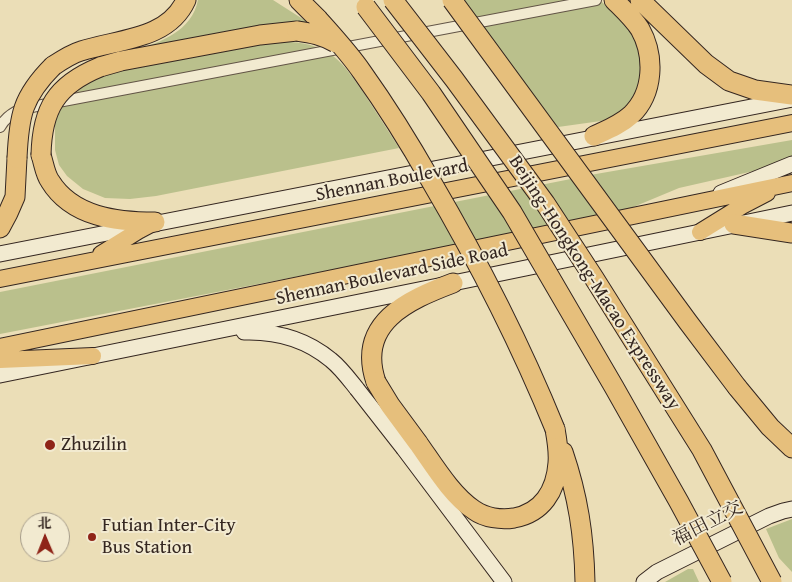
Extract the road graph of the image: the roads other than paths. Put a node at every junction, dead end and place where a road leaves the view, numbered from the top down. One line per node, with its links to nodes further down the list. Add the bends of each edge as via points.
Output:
1 (186, 0): 21 (highway, bridge, via 170,22 160,29 79,51 64,58 40,78 21,114 14,197)
2 (299, 0): 9 (highway, bridge)
3 (393, 0): 43 (highway, Beijing-Hongkong-Macao Expressway, bridge, via 540,196 594,278 702,450)
4 (452, 0): 33 (highway, bridge, via 688,322)
5 (596, 0): 13 (street, via 21,109 11,114)
6 (614, 0): 14 (highway, via 644,38 650,78 641,104 615,126)
7 (640, 0): 10 (highway, via 706,64 729,81 755,90)
8 (364, 3): 42 (highway, Beijing-Hongkong-Macao Expressway, bridge, via 431,93 512,212)
9 (349, 56): 19 (highway, bridge, via 326,37 314,33 260,34 122,61 85,73 70,82 58,94 44,121 42,156 50,181 68,201 80,208 109,218); 34 (highway, bridge, via 411,145 451,214 510,327)
10 (792, 95)
11 (792, 99): 14 (main road)
12 (792, 123): 25 (main road, Shennan Boulevard)
13 (0, 127)
14 (594, 136): 19 (main road)
15 (792, 164): 17 (main road)
16 (790, 183): 17 (main road); 22 (main road, via 742,206)
17 (697, 203): 29 (main road)
18 (792, 213): 20 (main road, Shennan Boulevard Side Road)
19 (155, 222): 24 (main road); 25 (main road, via 109,250)
20 (734, 224): 22 (main road, Shennan Boulevard Side Road); 23 (highway)
21 (0, 228)
22 (700, 232): 27 (main road, Shennan Boulevard Side Road)
23 (792, 233)
24 (0, 254)
25 (81, 262): 26 (main road, Shennan Boulevard)
26 (0, 279)
27 (453, 283): 28 (main road, Shennan Boulevard Side Road); 36 (highway, bridge, via 404,305 383,326 372,345 376,382)
28 (212, 332): 30 (main road, Shennan Boulevard Side Road); 36 (main road, bridge, via 268,332 301,341 317,350 332,360)
29 (0, 347)
30 (93, 356): 31 (main road); 32 (main road, Shennan Boulevard Side Road)
31 (0, 360)
32 (0, 375)
33 (770, 428): 35 (highway); 37 (highway)
34 (555, 429): 36 (highway, via 559,462 554,486 534,511 511,518 476,512); 40 (highway, via 579,508)
35 (792, 438)
36 (411, 446): 39 (main road)
37 (792, 448)
38 (792, 509): 41 (main road, 福田立交, via 768,516 657,572)
39 (504, 582)
40 (586, 582)
41 (644, 582)
42 (722, 582)
43 (772, 582)

